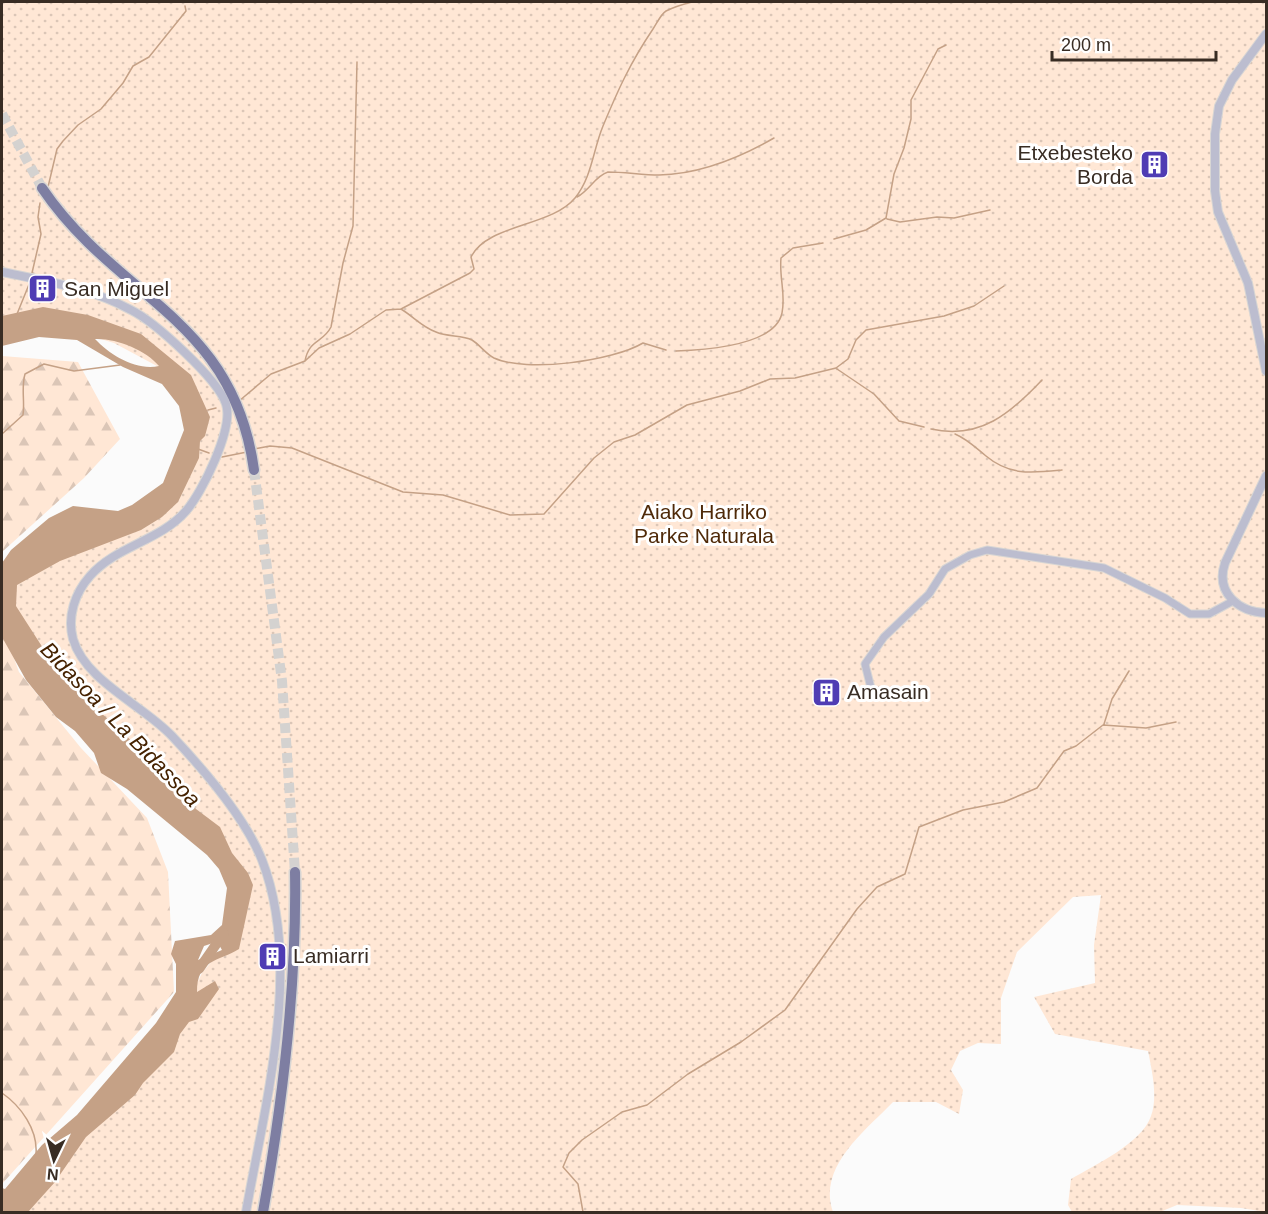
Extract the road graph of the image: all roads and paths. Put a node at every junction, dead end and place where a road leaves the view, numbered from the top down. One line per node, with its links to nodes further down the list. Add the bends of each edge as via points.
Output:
1 (1266, 34): 4 (street, via 1232,80 1219,106 1215,134 1218,212 1248,283)
2 (42, 188): 5 (highway, via 68,223 110,265 178,320 216,362 240,409)
3 (2, 272): 11 (street, via 62,284 133,311 198,366 226,404 222,442 187,511 170,526 114,555 91,574 78,592 71,625 76,649 93,672 158,722 206,772 249,836 264,868 282,957 273,1061)
4 (1266, 371)
5 (254, 464)
6 (1266, 476): 7 (street, via 1223,570 1226,591)
7 (1233, 601): 8 (street, via 1254,613); 9 (street, via 1209,614 1190,614 1165,597 1104,568 987,550 945,569 928,594 884,637 865,664)
8 (1266, 613)
9 (872, 692)
10 (296, 872): 12 (highway, via 291,1009)
11 (246, 1212)
12 (262, 1212)

